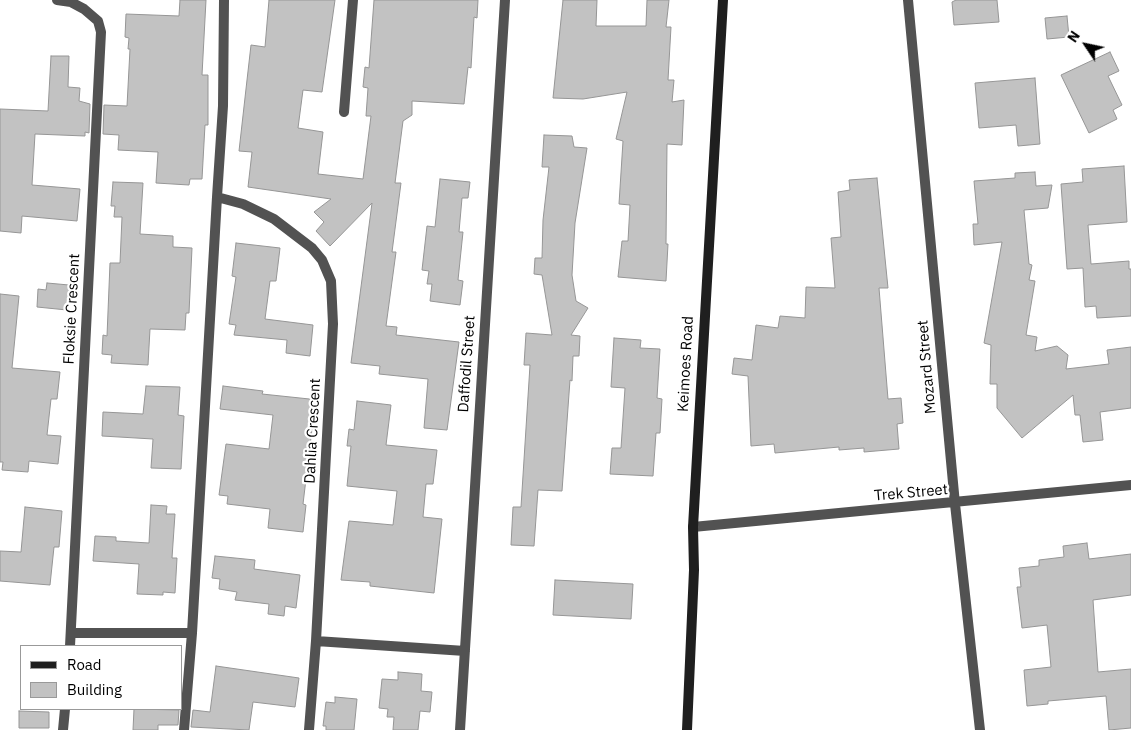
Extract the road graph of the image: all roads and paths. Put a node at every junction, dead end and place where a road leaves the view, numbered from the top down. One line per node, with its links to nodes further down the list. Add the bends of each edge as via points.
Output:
1 (57, 0): 12 (street, Floksie Crescent, via 71,2 84,9 98,21 101,32)
2 (224, 0): 8 (street, via 223,106)
3 (353, 0): 7 (street)
4 (505, 0): 16 (street, Daffodil Street)
5 (723, 0): 11 (street, Keimoes Road)
6 (908, 0): 10 (street, Mozard Street)
7 (344, 112)
8 (217, 197): 13 (street); 14 (street, Dahlia Crescent, via 274,219 312,248 322,260 331,281 333,324)
9 (1131, 485): 10 (street, Trek Street)
10 (956, 504): 11 (street, Trek Street); 23 (street, Mozard Street)
11 (692, 527): 22 (street, Keimoes Road, via 694,570)
12 (71, 633): 13 (street); 15 (street, Floksie Crescent)
13 (192, 634): 19 (street)
14 (316, 641): 16 (street); 20 (street, Dahlia Crescent)
15 (70, 645)
16 (465, 651): 21 (street, Daffodil Street)
17 (65, 710): 18 (street)
18 (63, 730)
19 (184, 730)
20 (309, 730)
21 (460, 730)
22 (687, 730)
23 (980, 730)

